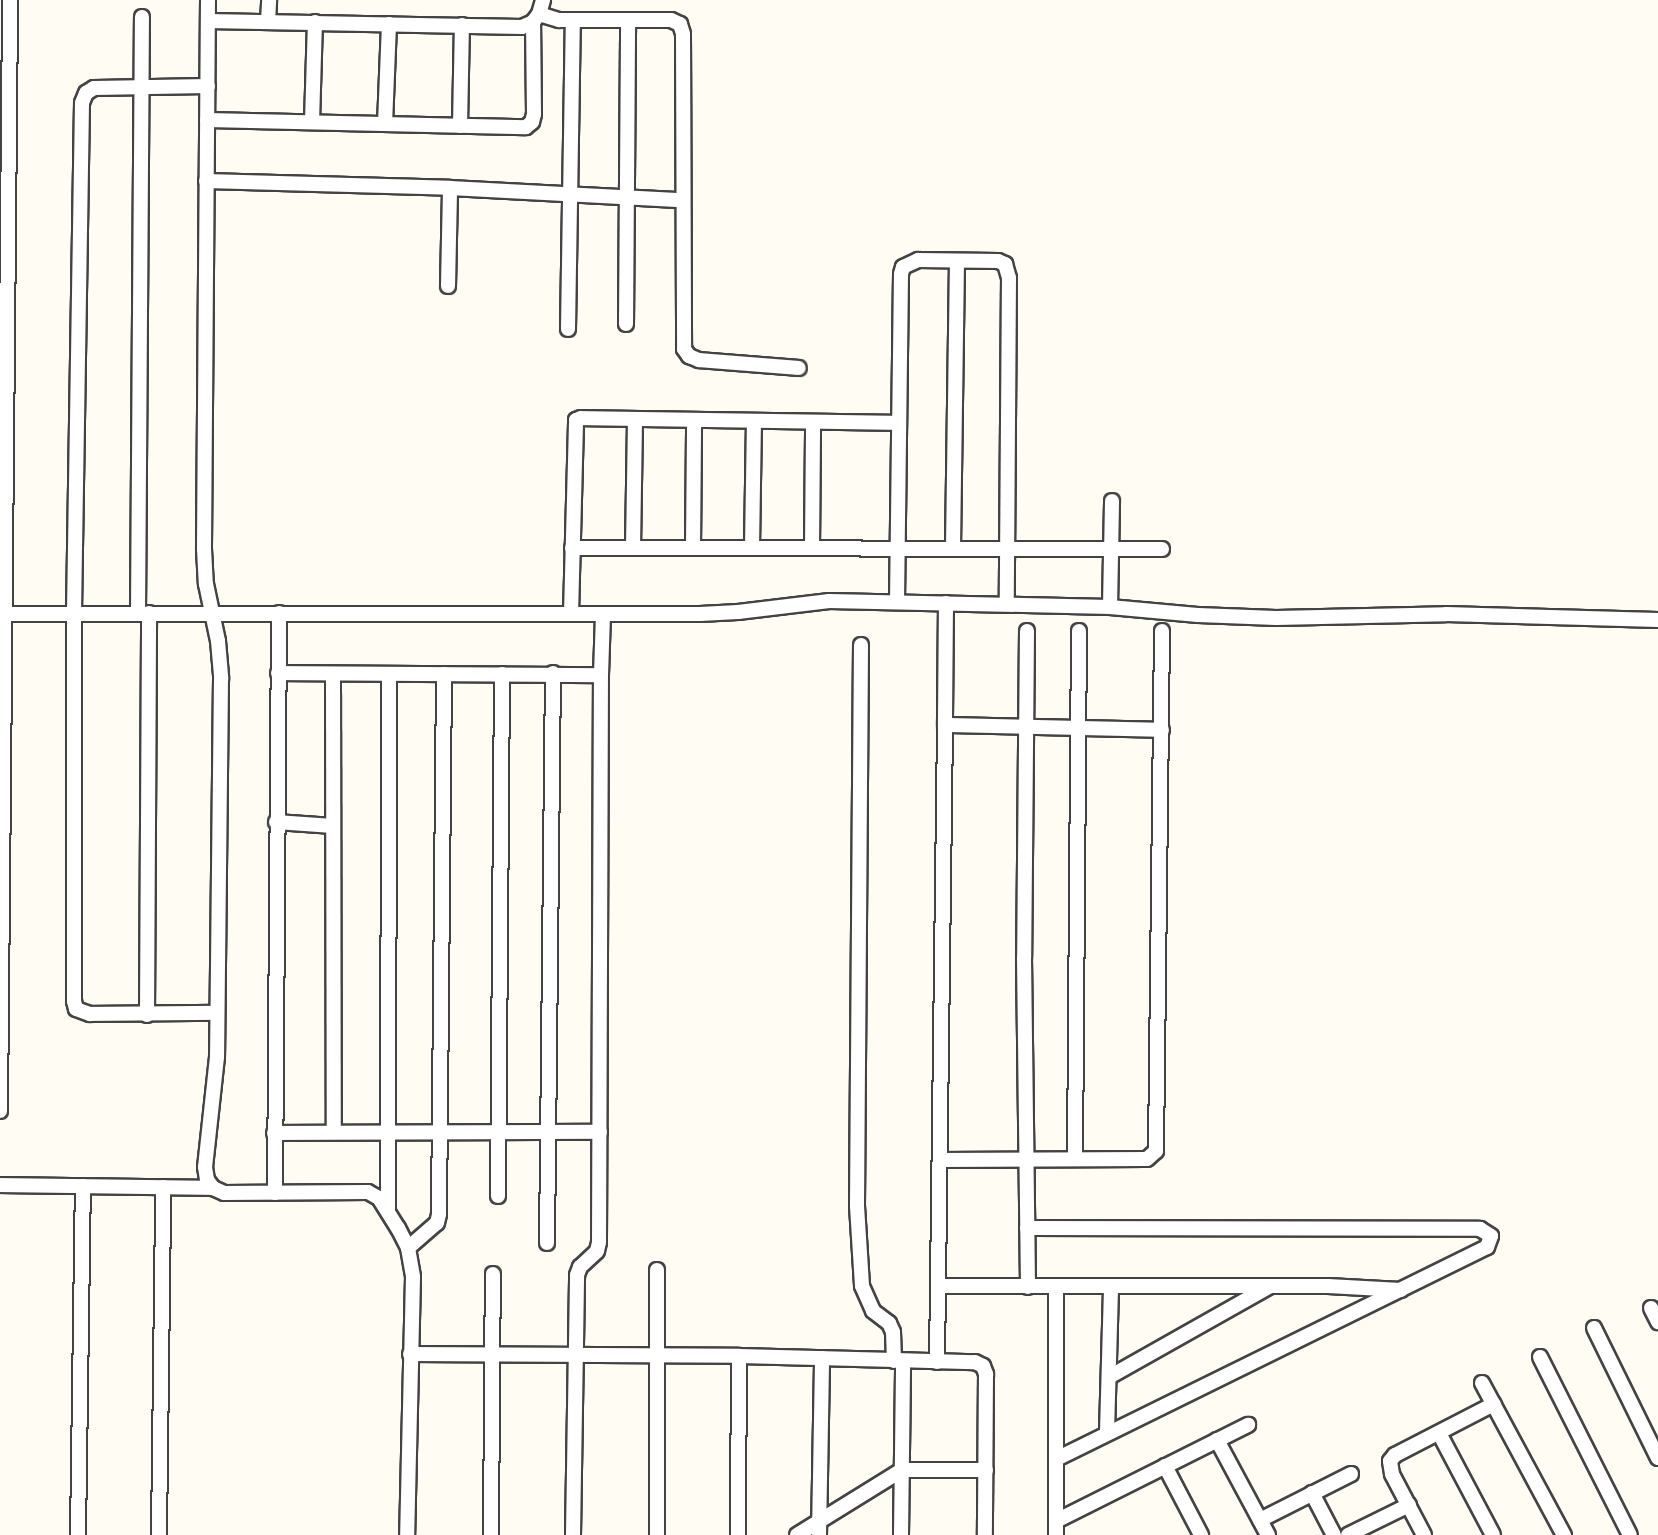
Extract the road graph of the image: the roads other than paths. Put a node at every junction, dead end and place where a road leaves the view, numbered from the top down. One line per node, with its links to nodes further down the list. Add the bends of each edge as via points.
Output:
1 (10, 0): 53 (street)
2 (208, 0): 8 (street)
3 (269, 0): 10 (street)
4 (543, 0): 6 (street)
5 (142, 17): 15 (street)
6 (536, 18): 9 (street); 13 (street, via 522,27); 19 (street, via 532,122 519,128)
7 (628, 20): 9 (street); 23 (street); 24 (street, via 671,20 680,24)
8 (208, 21): 10 (street); 14 (street)
9 (573, 21): 22 (street)
10 (268, 22): 11 (street)
11 (315, 22): 12 (street); 17 (street)
12 (388, 24): 13 (street); 18 (street)
13 (462, 25): 19 (street)
14 (208, 86): 15 (street); 16 (street)
15 (142, 87): 51 (street); 54 (street, via 94,88 86,93 82,103)
16 (207, 120): 17 (street); 20 (street)
17 (312, 122): 18 (street)
18 (384, 124): 19 (street)
19 (460, 126)
20 (206, 181): 21 (street); 50 (street, via 204,549)
21 (450, 188): 22 (street); 26 (street)
22 (570, 195): 23 (street); 28 (street)
23 (626, 198): 24 (street); 27 (street)
24 (682, 200): 29 (street, via 684,349 699,360)
25 (957, 261): 34 (street, via 918,260 903,267 900,274); 40 (street); 41 (street, via 998,261 1008,270)
26 (448, 286)
27 (626, 324)
28 (568, 329)
29 (799, 368)
30 (635, 419): 31 (street); 42 (street, via 576,420); 43 (street)
31 (694, 420): 32 (street); 36 (street)
32 (754, 421): 33 (street); 37 (street)
33 (813, 422): 34 (street); 38 (street)
34 (899, 423): 39 (street)
35 (1112, 501): 44 (street)
36 (693, 547): 37 (street); 43 (street)
37 (752, 547): 38 (street)
38 (812, 547): 39 (street)
39 (898, 547): 40 (street); 46 (street)
40 (953, 547): 41 (street)
41 (1007, 547): 44 (street); 48 (street)
42 (572, 548): 43 (street); 55 (street)
43 (633, 548)
44 (1111, 549): 45 (street); 49 (street)
45 (1162, 549)
46 (897, 602): 47 (street); 56 (street, via 829,601 738,612)
47 (946, 603): 48 (street); 69 (street)
48 (1007, 604): 49 (street)
49 (1110, 607): 57 (street, via 1276,618 1446,614)
50 (210, 612): 51 (street); 52 (street); 75 (street, via 218,641 221,679)
51 (144, 613): 54 (street); 76 (street)
52 (279, 613): 55 (street); 62 (street)
53 (1, 614): 54 (street); 77 (street)
54 (74, 614): 76 (street, via 74,1001 82,1013)
55 (571, 614): 56 (street)
56 (603, 614): 68 (street)
57 (1658, 620)
58 (1027, 631): 70 (street)
59 (1079, 631): 71 (street)
60 (1162, 631): 72 (street)
61 (861, 645): 117 (street, via 857,1206 866,1300 889,1323)
62 (278, 673): 64 (street); 73 (street)
63 (553, 673): 66 (street); 68 (street); 84 (street)
64 (333, 674): 67 (street); 74 (street)
65 (444, 674): 66 (street); 67 (street); 81 (street)
66 (502, 674): 85 (street)
67 (389, 675): 80 (street)
68 (601, 675): 82 (street)
69 (945, 725): 70 (street); 87 (street)
70 (1027, 727): 71 (street); 88 (street)
71 (1078, 727): 72 (street); 86 (street)
72 (1162, 730): 86 (street, via 1156,1151 1147,1159)
73 (276, 822): 74 (street); 83 (street)
74 (333, 826): 79 (street)
75 (216, 1013): 76 (street); 92 (street, via 217,1058 205,1167)
76 (147, 1015)
77 (0, 1060): 78 (street)
78 (0, 1111)
79 (334, 1132): 80 (street); 83 (street)
80 (389, 1132): 81 (street); 95 (street)
81 (442, 1132): 85 (street); 98 (street, via 437,1223)
82 (600, 1132): 84 (street); 113 (street, via 599,1242 597,1251 577,1275)
83 (274, 1133): 93 (street)
84 (547, 1133): 85 (street); 97 (street)
85 (498, 1134): 94 (street)
86 (1076, 1159): 88 (street)
87 (941, 1160): 88 (street); 101 (street)
88 (1025, 1160): 96 (street)
89 (0, 1185): 90 (street)
90 (83, 1186): 91 (street); 137 (street)
91 (163, 1187): 92 (street); 138 (street)
92 (213, 1188): 93 (street, via 224,1193)
93 (275, 1193): 95 (street, via 368,1192 379,1197)
94 (498, 1196)
95 (388, 1209): 98 (street)
96 (1027, 1228): 104 (street); 106 (street, via 1480,1229 1491,1236 1487,1247)
97 (547, 1244)
98 (408, 1248): 110 (street, via 413,1277)
99 (657, 1270): 111 (street)
100 (493, 1274): 112 (street)
101 (940, 1286): 104 (street); 118 (street)
102 (1111, 1286): 103 (street); 105 (street); 119 (street)
103 (1270, 1286): 106 (street); 119 (street)
104 (1028, 1287): 105 (street)
105 (1056, 1287): 127 (street)
106 (1403, 1290): 123 (street)
107 (1651, 1308): 108 (street)
108 (1658, 1322)
109 (1594, 1328): 126 (street)
110 (410, 1354): 112 (street); 139 (street)
111 (657, 1355): 113 (street); 114 (street); 142 (street)
112 (493, 1356): 113 (street); 140 (street)
113 (575, 1356): 141 (street)
114 (739, 1356): 116 (street); 143 (street)
115 (1540, 1357): 154 (street)
116 (822, 1358): 117 (street); 136 (street)
117 (899, 1362): 118 (street); 129 (street)
118 (937, 1362): 130 (street, via 975,1362 983,1366)
119 (1108, 1377): 123 (street)
120 (1482, 1383): 121 (street)
121 (1494, 1404): 124 (street); 153 (street)
122 (1248, 1425): 125 (street)
123 (1107, 1432): 127 (street)
124 (1439, 1432): 133 (street, via 1390,1461 1389,1468); 152 (street)
125 (1217, 1440): 128 (street); 134 (street)
126 (1658, 1458)
127 (1056, 1459): 135 (street)
128 (1165, 1466): 135 (street); 147 (street)
129 (902, 1470): 130 (street); 136 (street); 145 (street)
130 (986, 1470): 146 (street)
131 (1351, 1474): 132 (street)
132 (1312, 1493): 134 (street); 149 (street)
133 (1408, 1505): 150 (street); 151 (street)
134 (1260, 1520): 148 (street)
135 (1056, 1528)
136 (819, 1529): 144 (street)
137 (78, 1535)
138 (159, 1535)
139 (407, 1535)
140 (490, 1535)
141 (573, 1535)
142 (657, 1535)
143 (738, 1535)
144 (797, 1535)
145 (901, 1535)
146 (985, 1535)
147 (1201, 1535)
148 (1268, 1535)
149 (1334, 1535)
150 (1348, 1535)
151 (1424, 1535)
152 (1493, 1535)
153 (1564, 1535)
154 (1630, 1535)

